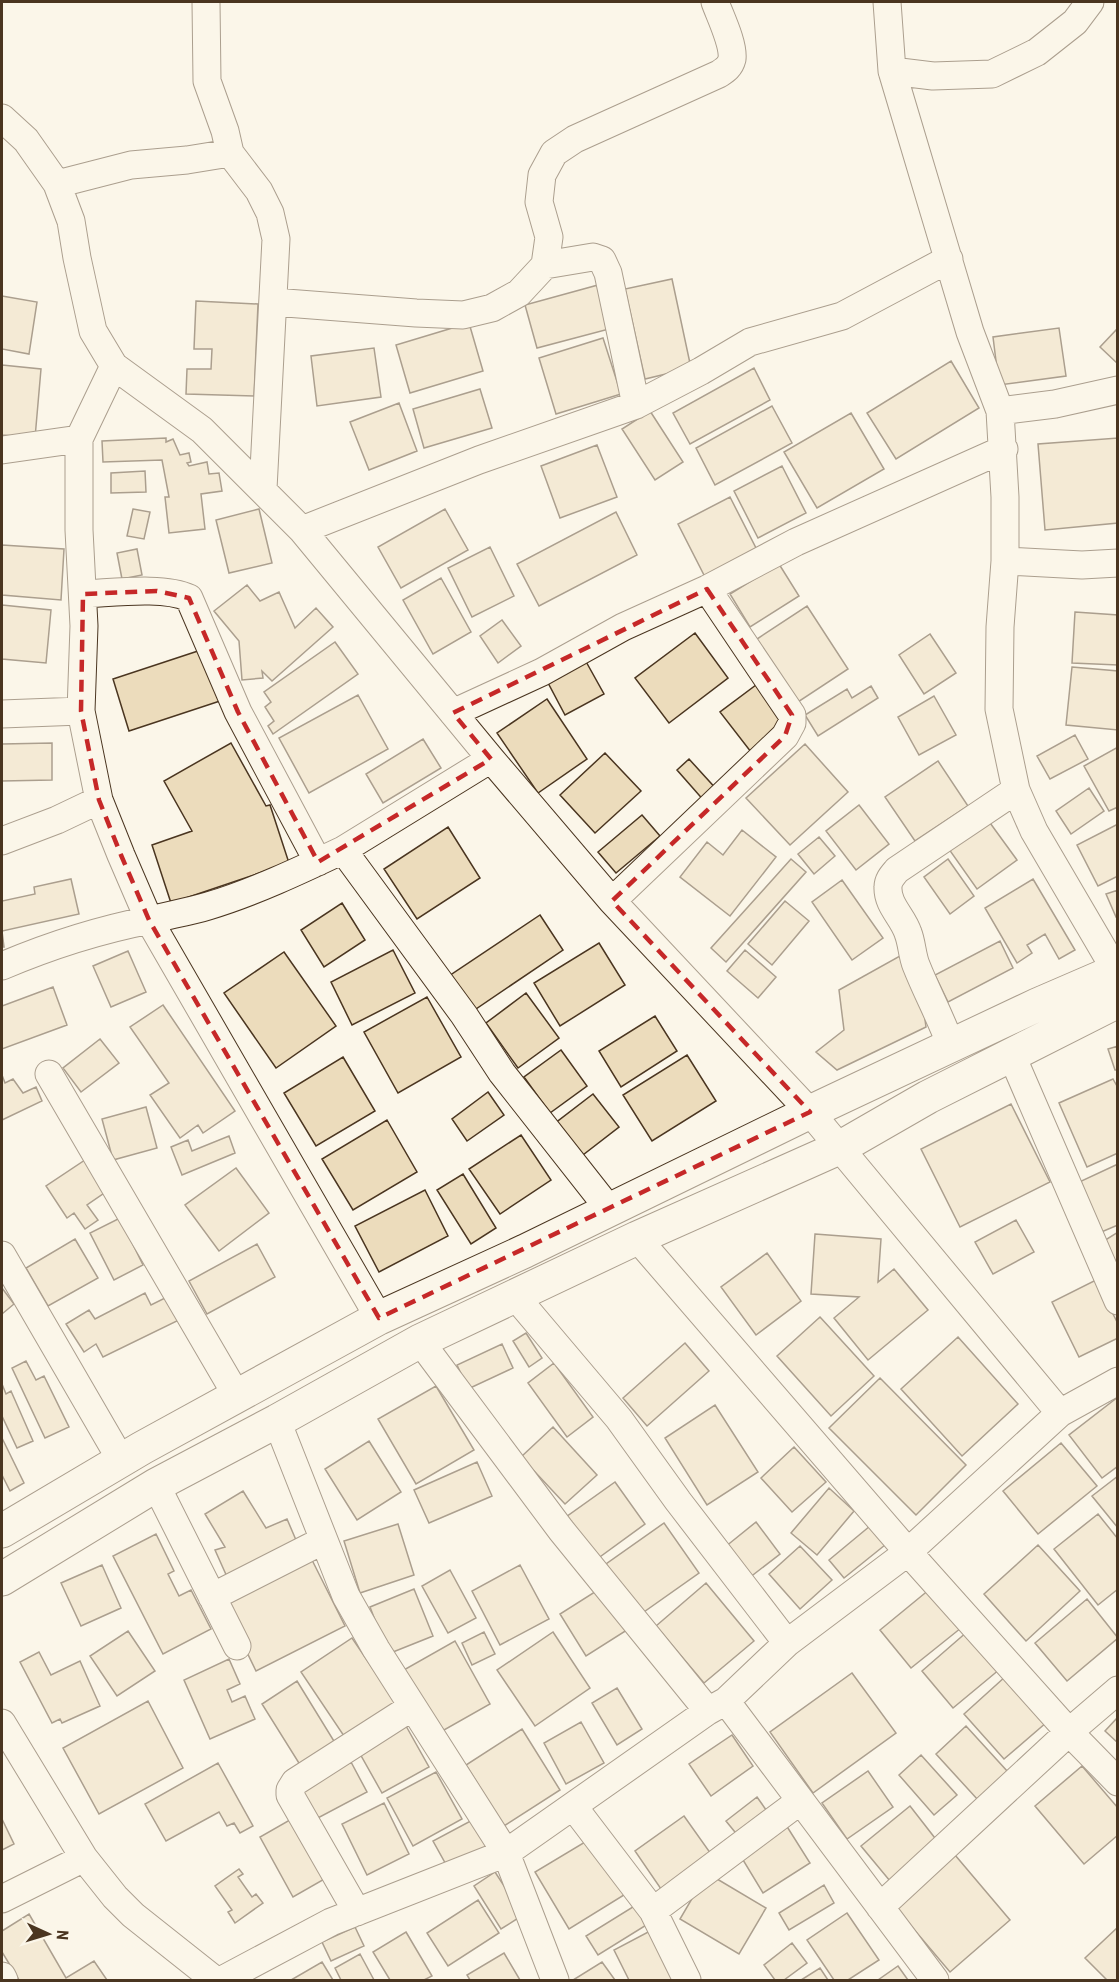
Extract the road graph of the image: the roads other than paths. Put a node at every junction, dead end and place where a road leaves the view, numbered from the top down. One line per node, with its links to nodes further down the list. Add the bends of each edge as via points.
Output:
1 (206, 2): 7 (street, via 207,81)
2 (715, 2): 10 (street, via 730,46 729,67 575,139 554,153 542,175 539,202 549,237)
3 (887, 2): 5 (street)
4 (1090, 2): 5 (street, via 1075,22 1037,52 992,74 933,76)
5 (892, 71): 9 (street)
6 (2, 118): 8 (street, via 27,140)
7 (230, 153): 8 (street, via 131,165); 11 (street, via 259,191 270,213 276,239)
8 (57, 184): 12 (street, via 71,221 93,331)
9 (949, 260): 14 (street, via 842,316 750,342); 15 (street, via 970,332)
10 (544, 265): 11 (street, via 519,293 492,309 463,315); 14 (street, via 592,257 602,260)
11 (273, 302): 19 (street)
12 (114, 366): 16 (street); 19 (street, via 202,430)
13 (1118, 390): 15 (street)
14 (636, 405): 20 (street, via 479,460)
15 (1000, 411): 17 (street)
16 (79, 439): 18 (street); 24 (street)
17 (1004, 449): 21 (street); 23 (street, via 795,542)
18 (2, 450)
19 (263, 489): 20 (street)
20 (302, 530): 26 (street)
21 (1005, 561): 22 (street); 29 (street, via 999,709)
22 (1118, 563)
23 (707, 590): 26 (street, via 623,627 542,672); 34 (street, via 792,715 792,723 785,736)
24 (83, 594): 25 (street); 33 (street, via 157,591 189,598 237,712)
25 (81, 711): 27 (street); 30 (street)
26 (453, 713): 28 (street)
27 (2, 714)
28 (491, 759): 32 (street); 34 (street)
29 (1016, 790): 37 (street, via 1034,831); 38 (street, via 890,878 890,902 908,932 915,962)
30 (99, 800): 31 (street); 35 (street)
31 (2, 841)
32 (343, 850): 33 (street); 43 (street, via 502,1073)
33 (318, 862): 35 (street, via 210,906)
34 (612, 901): 41 (street)
35 (149, 920): 36 (street, via 87,936); 48 (street)
36 (2, 966)
37 (1117, 981): 38 (main road, via 1037,1005); 39 (main road, via 1050,1034)
38 (951, 1046): 41 (main road)
39 (1012, 1056): 42 (main road, via 928,1097); 47 (street)
40 (49, 1074): 51 (street)
41 (810, 1112): 42 (street); 43 (main road)
42 (841, 1147): 44 (main road); 52 (street)
43 (609, 1209): 48 (main road)
44 (637, 1238): 46 (main road); 58 (street)
45 (2, 1255): 54 (street)
46 (515, 1296): 49 (main road); 61 (street, via 619,1419)
47 (1118, 1301)
48 (378, 1317): 51 (main road)
49 (420, 1341): 53 (main road); 64 (street, via 561,1530)
50 (1118, 1382): 52 (street)
51 (237, 1396): 54 (main road)
52 (1060, 1413): 58 (street)
53 (277, 1421): 55 (main road); 57 (street)
54 (121, 1460): 56 (main road)
55 (156, 1485): 59 (main road); 60 (street)
56 (2, 1531)
57 (324, 1540): 60 (street); 65 (street, via 346,1596)
58 (908, 1552): 61 (street); 66 (street)
59 (2, 1579)
60 (212, 1597): 62 (street)
61 (787, 1643): 64 (street)
62 (237, 1646)
63 (1118, 1690): 66 (street)
64 (717, 1706): 69 (street); 70 (street)
65 (412, 1707): 71 (street); 76 (street, via 295,1782 290,1790)
66 (1069, 1732): 68 (street); 74 (street)
67 (5, 1736): 72 (street)
68 (1118, 1782)
69 (800, 1801): 74 (street); 75 (street)
70 (573, 1806): 71 (street); 75 (street)
71 (506, 1853): 76 (street); 81 (street)
72 (84, 1858): 73 (street); 79 (street, via 133,1915)
73 (2, 1899)
74 (880, 1907): 83 (street)
75 (653, 1911): 82 (street)
76 (357, 1912): 80 (street)
77 (2, 1976): 78 (street)
78 (4, 1980)
79 (215, 1980)
80 (222, 1980)
81 (555, 1980)
82 (687, 1980)
83 (935, 1980)

